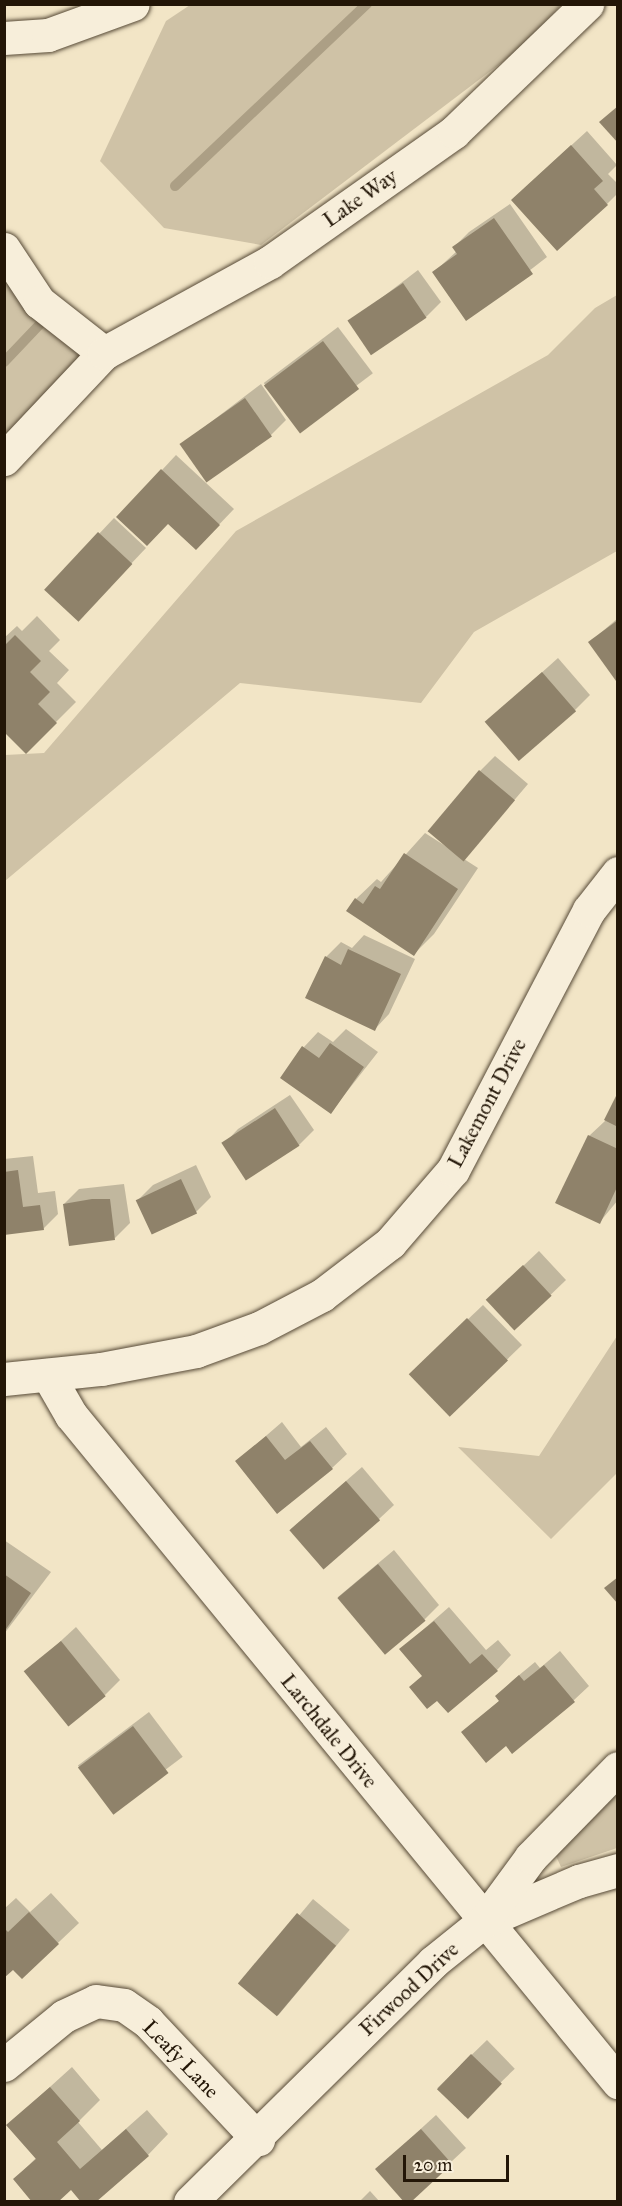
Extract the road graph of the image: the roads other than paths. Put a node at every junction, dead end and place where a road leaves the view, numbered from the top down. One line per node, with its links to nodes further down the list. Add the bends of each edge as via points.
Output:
1 (133, 4): 3 (street, via 48,35)
2 (587, 4): 5 (street, Lake Way, via 454,132 270,262)
3 (4, 38)
4 (4, 249): 5 (street, via 39,302)
5 (104, 352): 6 (street, Lake Way)
6 (4, 459)
7 (618, 873): 8 (street, Lakemont Drive, via 589,910 453,1170 390,1243 322,1295 259,1328 196,1351)
8 (48, 1375): 9 (street, Lakemont Drive); 12 (street, Larchdale Drive, via 71,1415)
9 (4, 1379)
10 (618, 1768): 12 (street, Firwood Drive, via 531,1857)
11 (618, 1870): 12 (street, via 579,1881)
12 (484, 1921): 14 (street, Larchdale Drive); 15 (street, Firwood Drive, via 433,1962)
13 (4, 2066): 15 (street, Leafy Lane, via 63,2016 96,2001 123,2005 148,2022)
14 (618, 2082)
15 (258, 2139): 16 (street, Firwood Drive)
16 (190, 2202)

